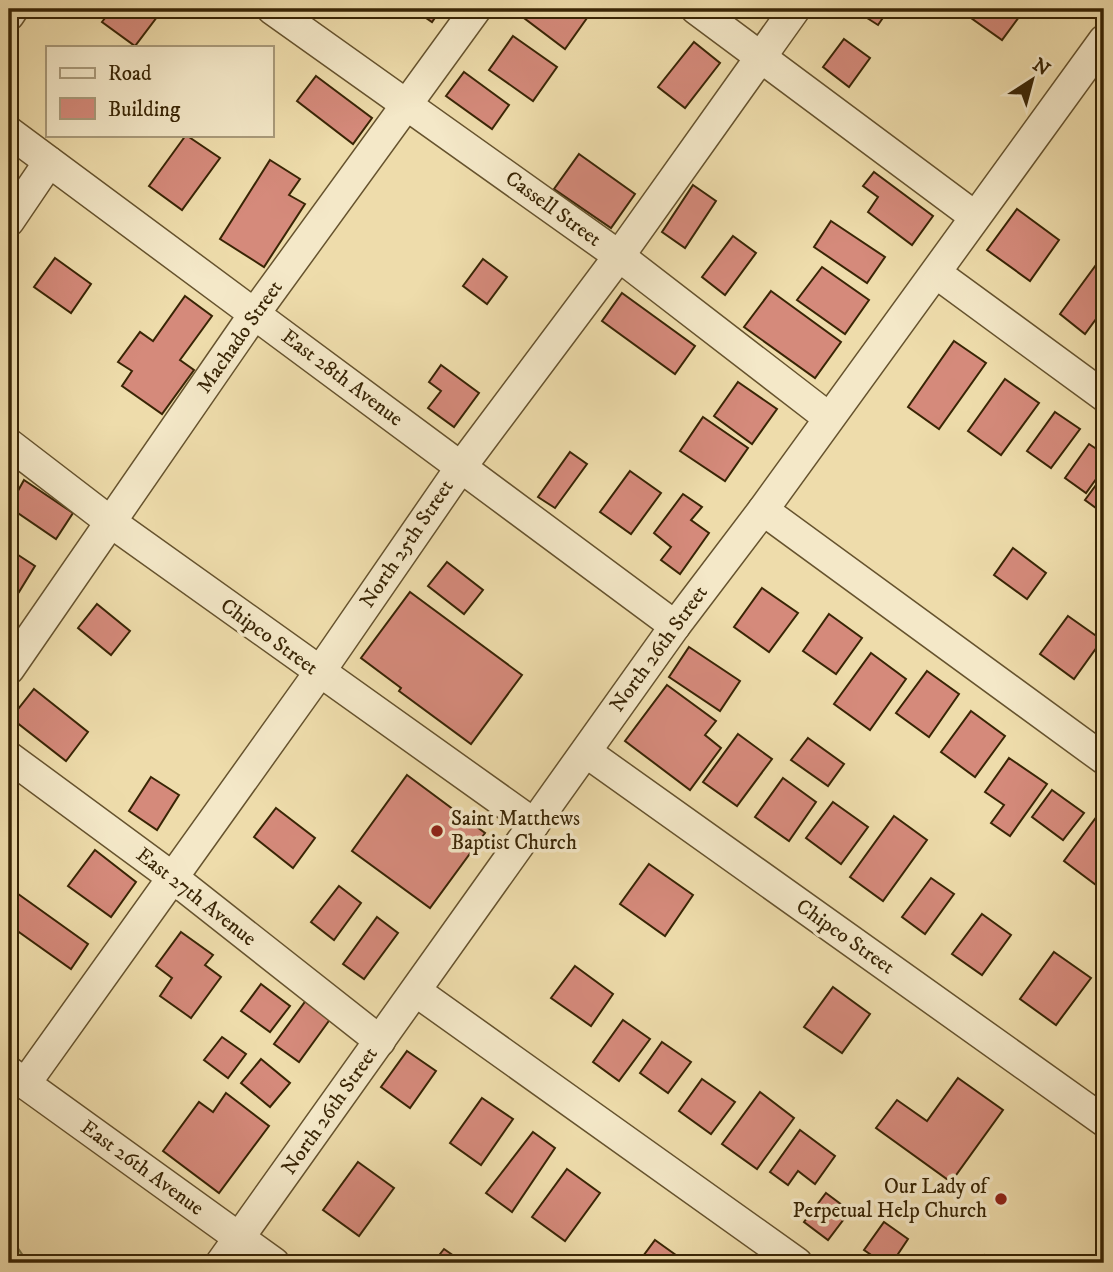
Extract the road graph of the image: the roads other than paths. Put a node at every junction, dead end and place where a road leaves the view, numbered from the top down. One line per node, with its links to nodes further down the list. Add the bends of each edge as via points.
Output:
1 (13, 9): 6 (street)
2 (272, 9): 9 (street, Cassell Street)
3 (476, 9): 9 (street, Machado Street)
4 (696, 9): 8 (street)
5 (795, 9): 8 (street, North 25th Street)
6 (9, 15)
7 (1104, 40): 12 (street, North 26th Street)
8 (759, 59): 12 (street); 14 (street, North 25th Street)
9 (407, 105): 14 (street, Cassell Street); 16 (street, Machado Street)
10 (9, 132): 11 (street, East 28th Avenue)
11 (49, 162): 13 (street); 16 (street, East 28th Avenue)
12 (974, 216): 15 (street, North 26th Street)
13 (9, 221)
14 (619, 256): 18 (street, Cassell Street); 20 (street, North 25th Street)
15 (936, 273): 17 (street); 18 (street, North 26th Street)
16 (255, 313): 20 (street, East 28th Avenue); 22 (street, Machado Street)
17 (1104, 396)
18 (829, 418): 21 (street, North 26th Street)
19 (9, 444): 22 (street, Chipco Street)
20 (461, 467): 23 (street, East 28th Avenue); 25 (street, North 25th Street)
21 (764, 510): 23 (street, North 26th Street); 28 (street)
22 (112, 523): 24 (street, Machado Street); 25 (street, Chipco Street)
23 (675, 626): 26 (street, North 26th Street)
24 (9, 669)
25 (320, 673): 29 (street, Chipco Street); 30 (street, North 25th Street)
26 (586, 752): 29 (street, North 26th Street); 34 (street, Chipco Street)
27 (9, 757): 30 (street, East 27th Avenue)
28 (1104, 759)
29 (534, 824): 31 (street, North 26th Street)
30 (172, 877): 32 (street, East 27th Avenue); 33 (street, North 25th Street)
31 (417, 992): 32 (street, North 26th Street); 38 (street)
32 (380, 1041): 35 (street, North 26th Street)
33 (17, 1078): 35 (street, East 26th Avenue)
34 (1104, 1121)
35 (239, 1238): 36 (street, North 26th Street); 37 (street, East 26th Avenue)
36 (221, 1263)
37 (275, 1263)
38 (797, 1263)

